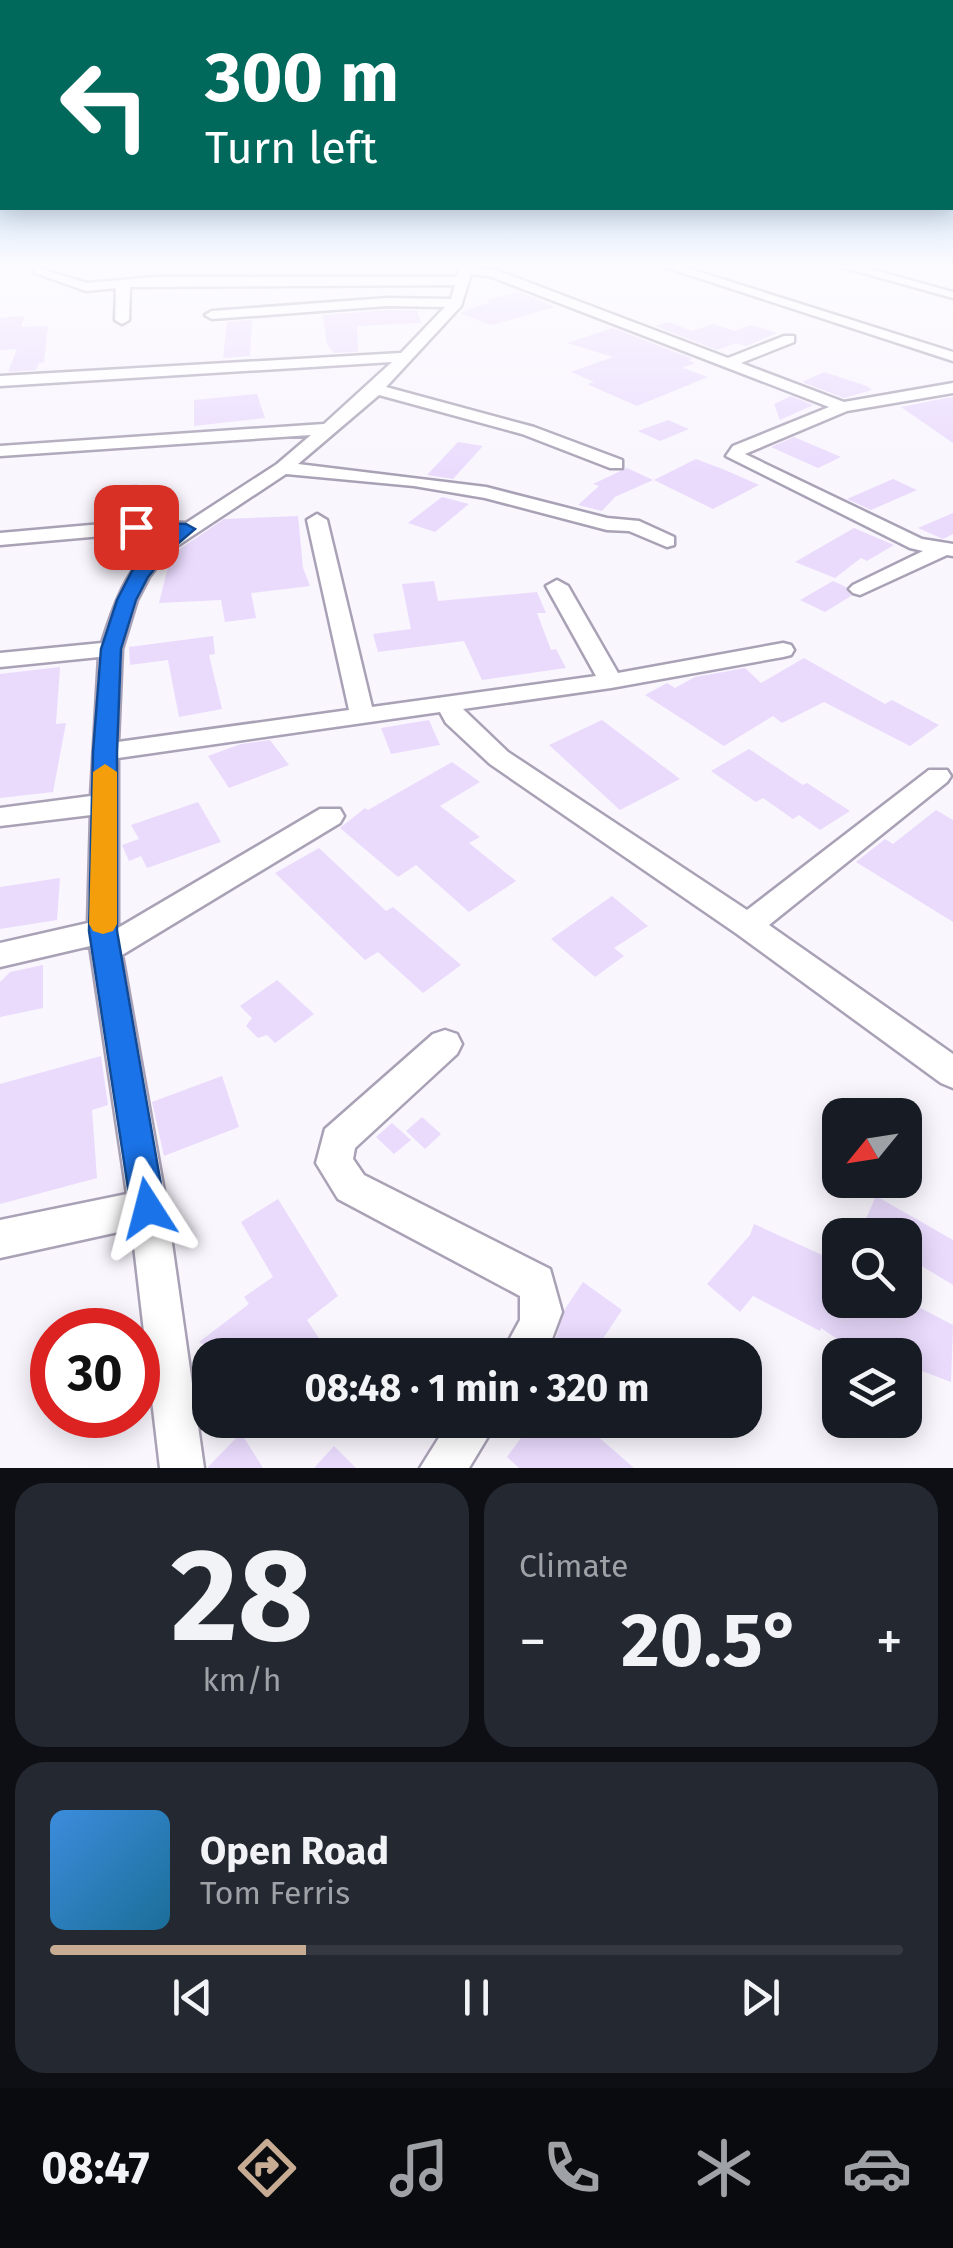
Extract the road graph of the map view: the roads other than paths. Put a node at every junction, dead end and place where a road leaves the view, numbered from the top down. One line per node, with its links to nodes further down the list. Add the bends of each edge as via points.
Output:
1 (423, 336): 5 (street)
2 (654, 336): 7 (street)
3 (885, 336): 6 (street)
4 (789, 339): 7 (street)
5 (408, 357): 8 (street, via 113,368); 9 (street)
6 (953, 357)
7 (728, 364): 11 (street)
8 (0, 382)
9 (376, 388): 12 (street); 14 (street, via 556,438)
10 (953, 388): 11 (street)
11 (843, 408): 20 (street, via 735,456 917,544)
12 (331, 429): 13 (street); 15 (street)
13 (0, 450)
14 (616, 464)
15 (283, 468): 17 (street); 19 (street, via 486,493 632,525)
16 (317, 520): 28 (street)
17 (186, 529): 18 (street); 23 (street, via 139,575)
18 (0, 539)
19 (667, 541)
20 (947, 550): 22 (street)
21 (557, 586): 26 (street)
22 (860, 589)
23 (111, 649): 25 (street); 29 (street)
24 (783, 650): 26 (street)
25 (0, 660)
26 (611, 681): 27 (street)
27 (448, 702): 28 (street); 34 (street, via 455,718 491,752)
28 (362, 714): 29 (street)
29 (105, 752): 31 (street)
30 (938, 776): 34 (street)
31 (104, 804): 33 (street); 35 (street)
32 (330, 816): 35 (street)
33 (0, 817)
34 (748, 926): 38 (street)
35 (104, 941): 36 (street); 39 (street)
36 (0, 955)
37 (444, 1044): 41 (street, via 338,1140 334,1163 350,1187 536,1283 545,1305)
38 (953, 1072)
39 (148, 1208): 40 (street); 43 (street)
40 (0, 1240)
41 (533, 1338)
42 (463, 1438): 44 (street)
43 (182, 1468)
44 (442, 1468)

